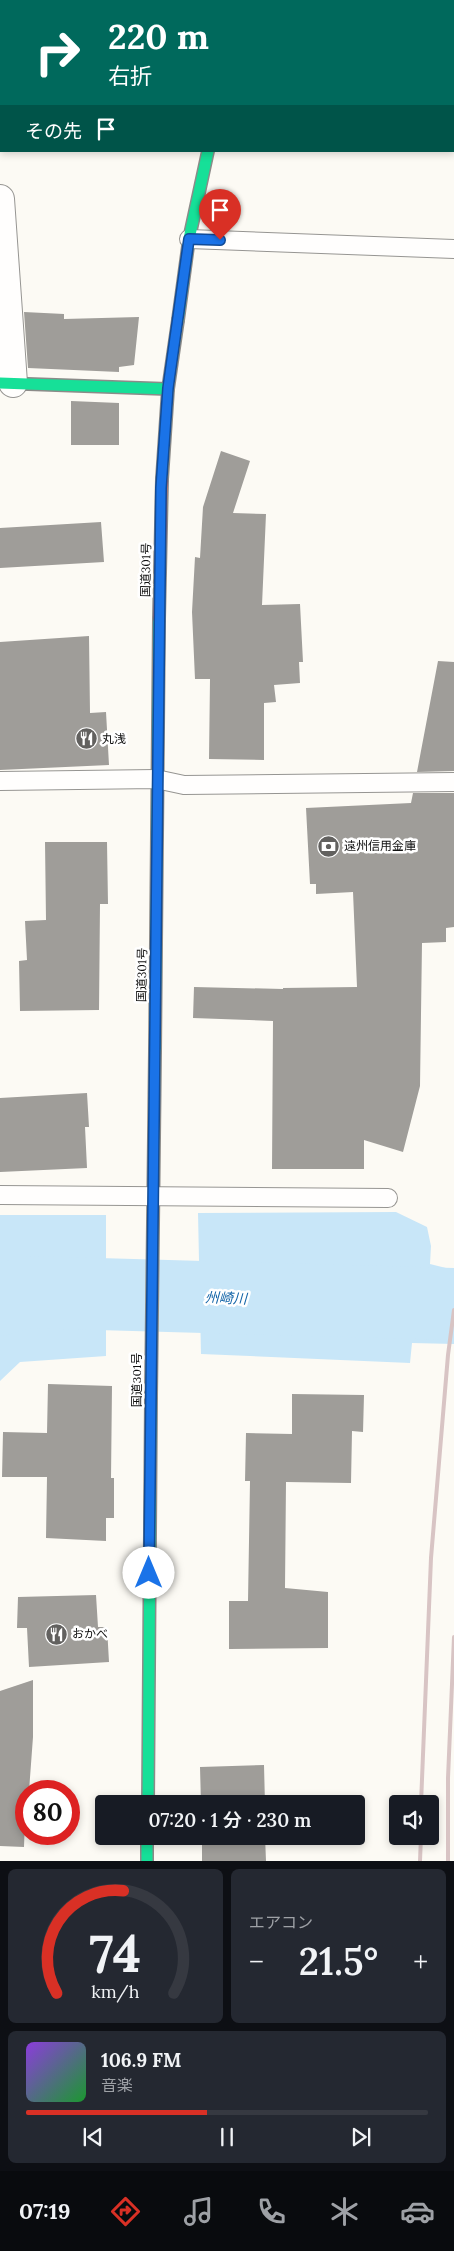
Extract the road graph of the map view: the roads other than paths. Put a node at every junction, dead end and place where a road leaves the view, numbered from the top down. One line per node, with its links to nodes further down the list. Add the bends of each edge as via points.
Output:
1 (208, 152): 3 (main road, 国道301号)
2 (0, 199): 5 (street)
3 (189, 239): 4 (lane); 6 (main road, 国道301号)
4 (454, 249)
5 (7, 383): 6 (main road)
6 (168, 388): 7 (main road, 国道301号, via 161,488)
7 (156, 779): 8 (lane); 9 (lane, via 184,785); 12 (main road, 国道301号, via 158,836)
8 (0, 781)
9 (454, 782)
10 (0, 1195): 12 (lane)
11 (388, 1198): 12 (lane)
12 (152, 1201): 13 (main road, 国道301号)
13 (148, 1795)
14 (147, 1845): 15 (main road)
15 (147, 1861)

